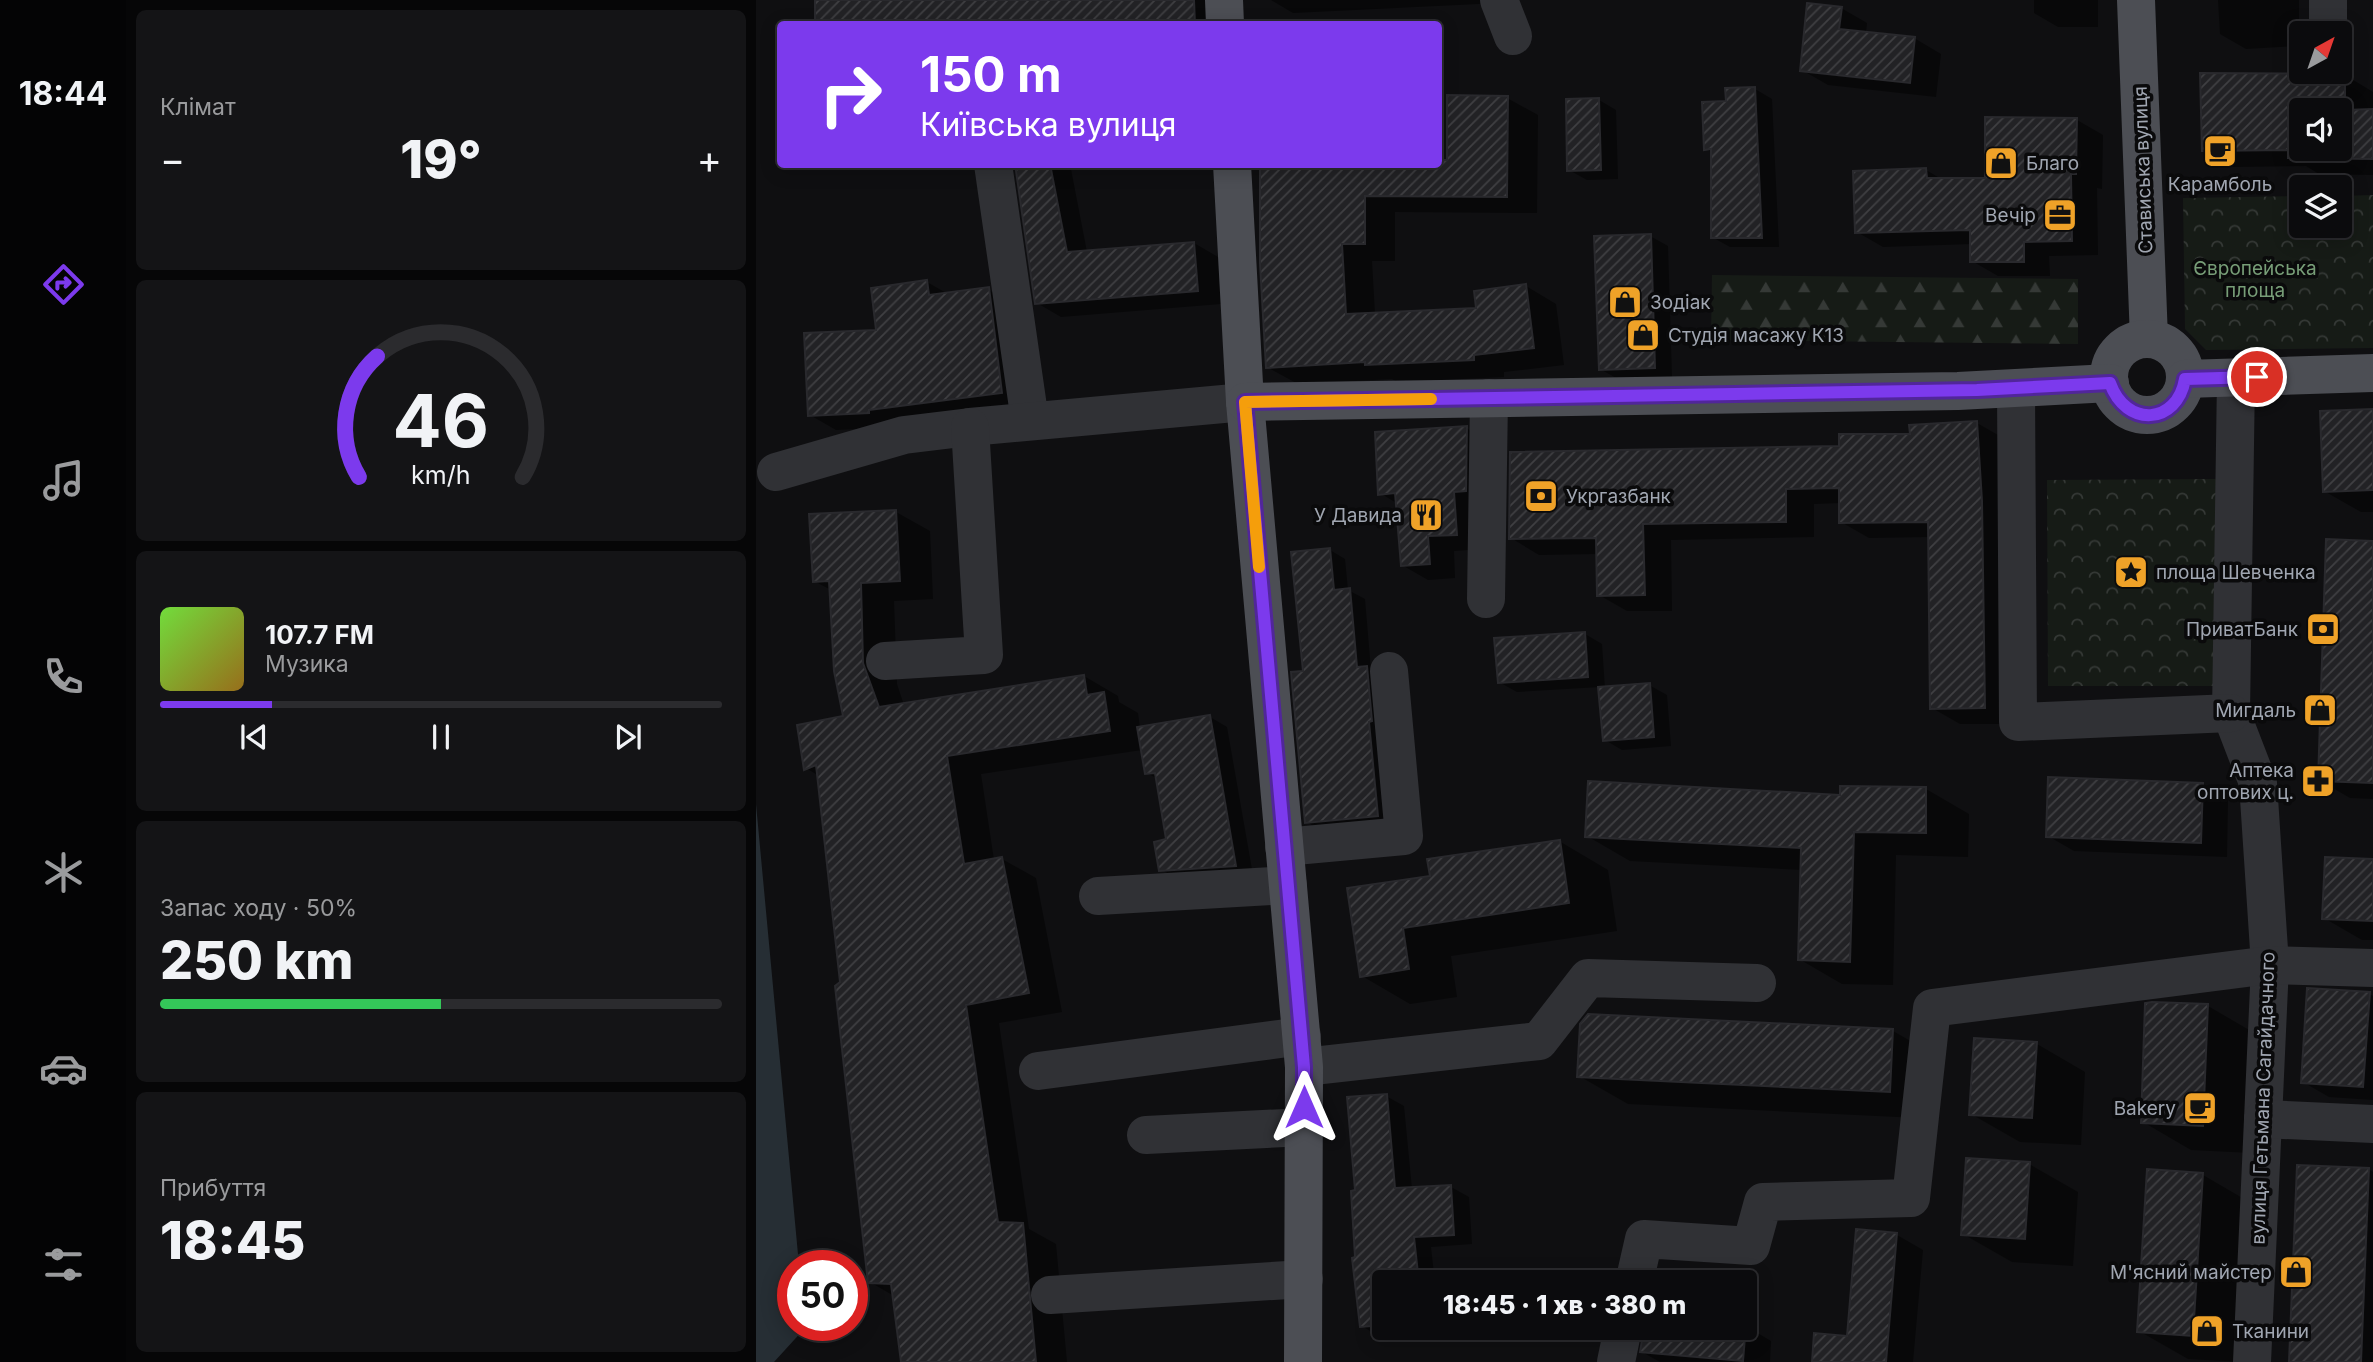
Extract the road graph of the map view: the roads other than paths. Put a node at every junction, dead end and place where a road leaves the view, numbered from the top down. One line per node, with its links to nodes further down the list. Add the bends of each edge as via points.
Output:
1 (1224, 0): 5 (main road)
2 (1499, 0): 7 (street)
3 (2136, 0): 10 (main road, Стависька вулиця)
4 (2328, 0): 6 (street)
5 (1225, 21)
6 (2328, 21)
7 (1513, 36)
8 (994, 168): 18 (street)
9 (1232, 168): 17 (main road)
10 (2149, 340): 13 (main road, via 2178,355); 14 (main road, via 2121,349 2113,360)
11 (2373, 373): 12 (main road)
12 (2236, 377): 13 (main road); 24 (street, вулиця Гетьмана Сагайдачного)
13 (2185, 379): 14 (main road, via 2177,401 2154,415 2131,412 2120,404)
14 (2110, 383): 15 (main road)
15 (2016, 389): 16 (main road); 24 (street, via 2018,722)
16 (1489, 398): 17 (main road); 21 (street)
17 (1245, 402): 18 (street); 25 (main road)
18 (1030, 421): 19 (street)
19 (970, 427): 20 (street, via 904,435); 22 (street, via 984,655)
20 (776, 472)
21 (1486, 599)
22 (885, 661)
23 (1389, 671): 25 (street, via 1404,836)
24 (2231, 713): 28 (street, вулиця Гетьмана Сагайдачного, via 2258,783)
25 (1284, 847): 26 (main road)
26 (1288, 885): 27 (street); 31 (main road)
27 (1097, 896)
28 (2270, 965): 29 (street); 33 (street, вулиця Гетьмана Сагайдачного); 37 (street, via 1932,1007 1911,1198 1763,1202 1751,1246 1644,1239)
29 (2373, 968)
30 (1757, 983): 31 (street, via 1588,978 1539,1041)
31 (1303, 1051): 32 (street); 35 (main road)
32 (1038, 1071)
33 (2263, 1119): 34 (street); 43 (street, вулиця Гетьмана Сагайдачного)
34 (2373, 1124)
35 (1304, 1127): 36 (street); 38 (main road)
36 (1146, 1135)
37 (1637, 1270)
38 (1304, 1279): 39 (street); 41 (main road)
39 (1050, 1295)
40 (1621, 1340): 42 (street)
41 (1303, 1362)
42 (1616, 1362)
43 (2252, 1362)

